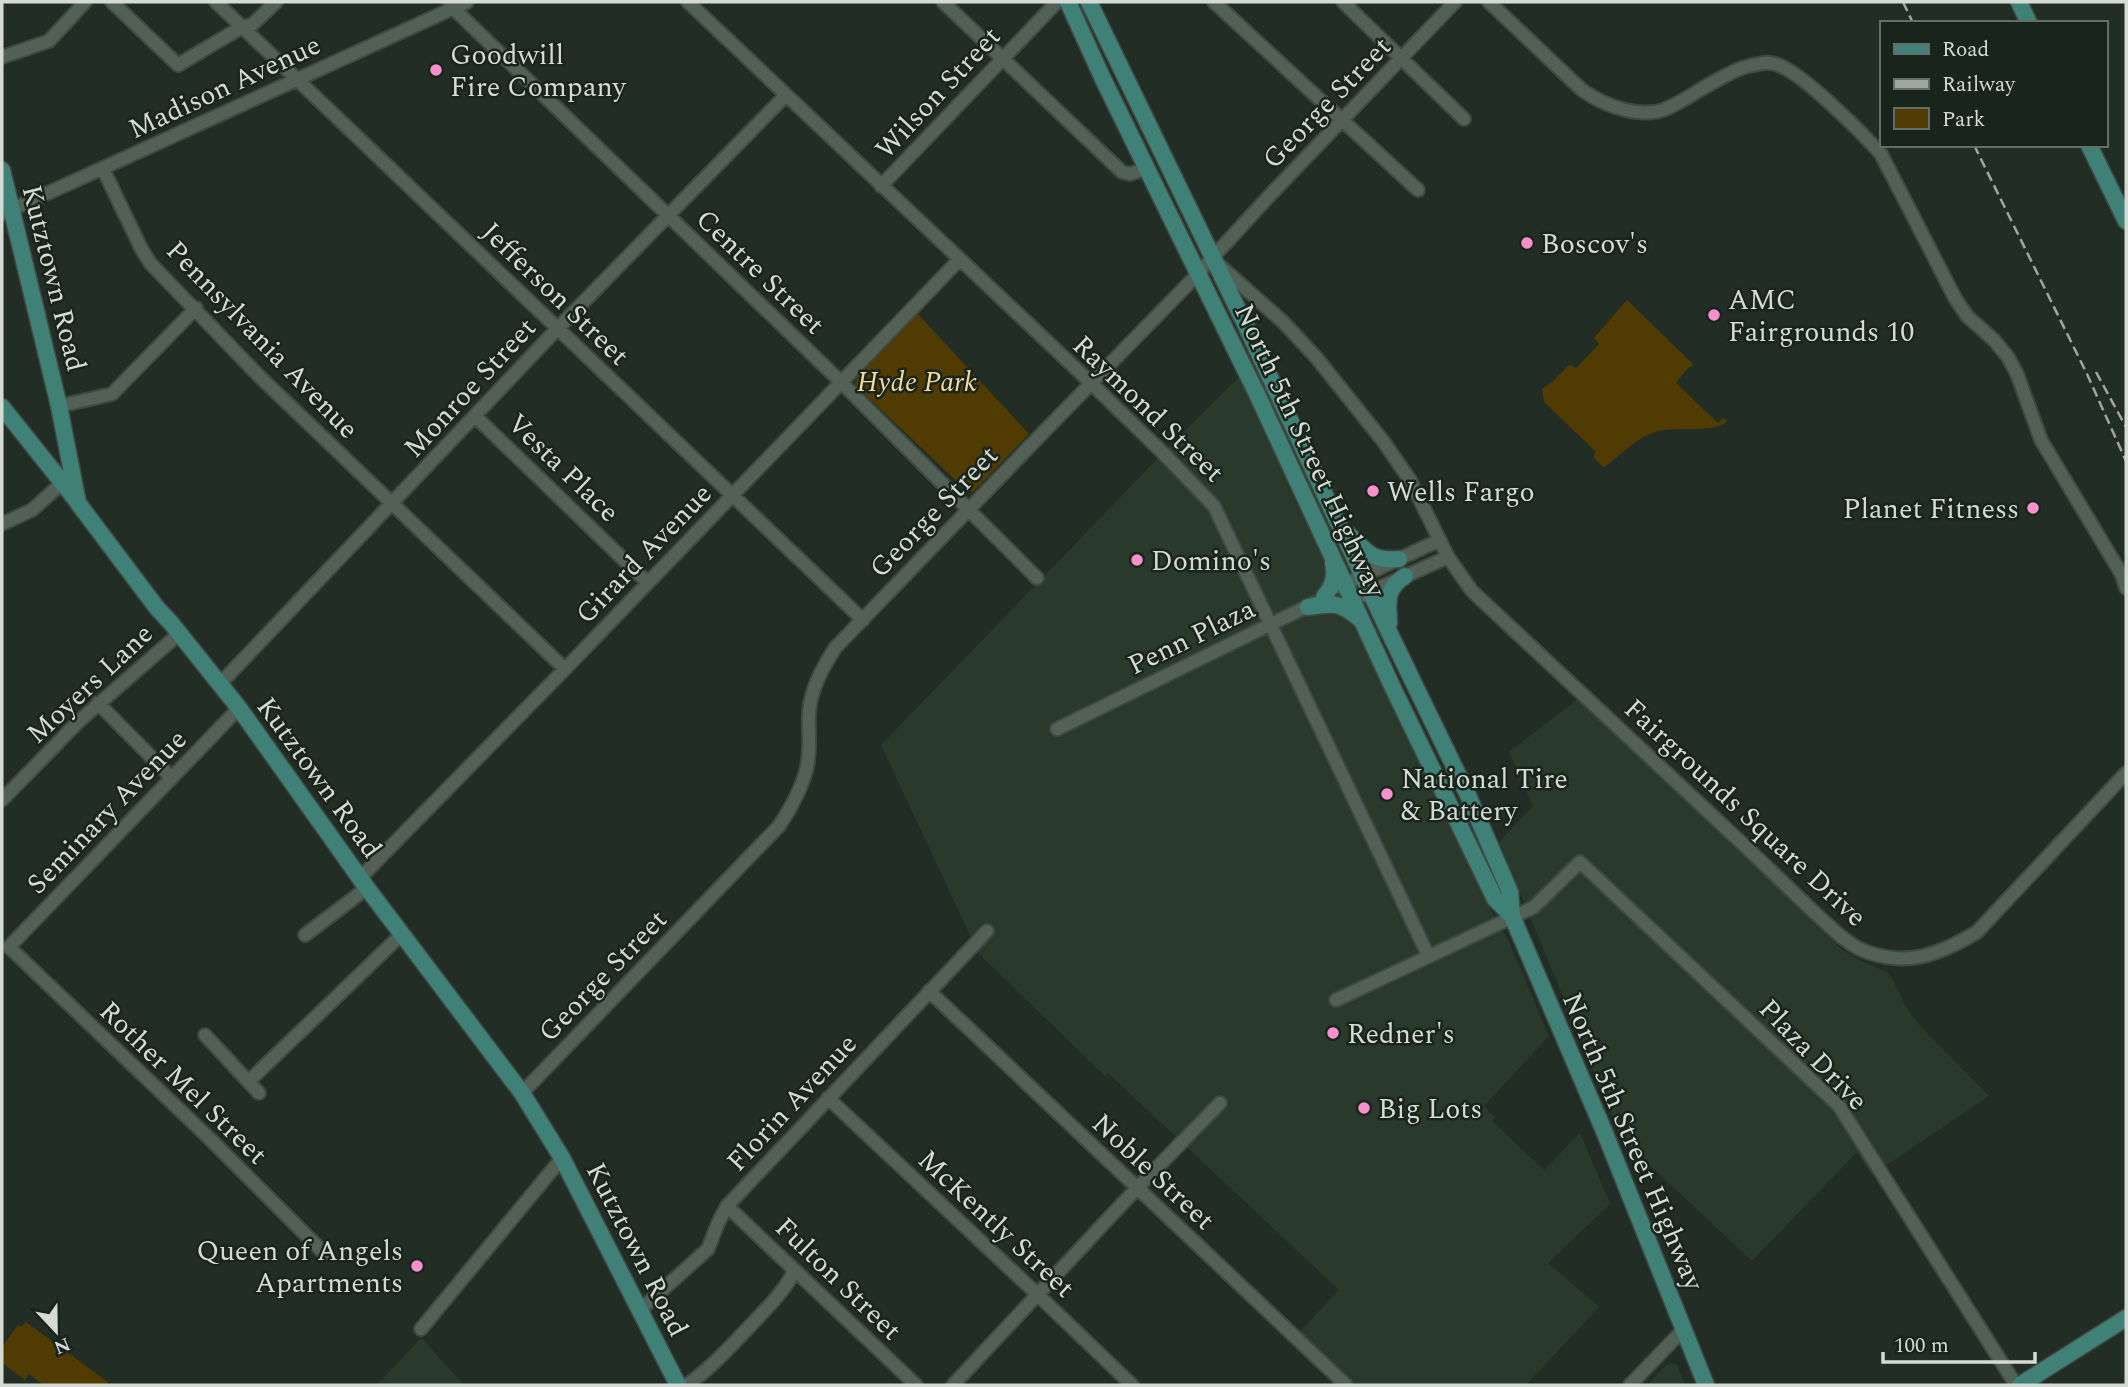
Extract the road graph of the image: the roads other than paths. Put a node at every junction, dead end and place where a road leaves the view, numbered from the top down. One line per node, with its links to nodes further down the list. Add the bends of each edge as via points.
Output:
1 (85, 2): 19 (street, via 49,41)
2 (112, 2): 18 (street, via 178,65)
3 (216, 2): 18 (street, Jefferson Street)
4 (276, 2): 18 (street, via 252,25)
5 (467, 2): 16 (street, Madison Avenue)
6 (688, 2): 23 (street, Raymond Street)
7 (943, 2): 21 (street)
8 (1057, 2): 21 (street, Wilson Street)
9 (1068, 2): 27 (main road, North 5th Street Highway)
10 (1089, 2): 35 (main road, North 5th Street Highway)
11 (1214, 2): 24 (street)
12 (1343, 2): 20 (street)
13 (1455, 2): 20 (street, George Street)
14 (1489, 2): 61 (street, via 1582,90 1612,106 1639,112 1665,109 1737,69 1766,62 1785,67 1806,82 1881,154 1955,298 2013,365 2041,440)
15 (2019, 2): 17 (main road)
16 (451, 5): 22 (street, Madison Avenue); 33 (street, Centre Street)
17 (2028, 21)
18 (242, 27): 22 (street, Jefferson Street)
19 (2, 57)
20 (1402, 57): 24 (street, George Street); 25 (street)
21 (1002, 58): 27 (street, via 1122,172); 30 (street, Wilson Street)
22 (297, 80): 28 (street, Madison Avenue); 39 (street, Jefferson Street)
23 (786, 95): 30 (street, Raymond Street); 33 (street, Monroe Street)
24 (1343, 119): 31 (street); 35 (street, George Street)
25 (1464, 119)
26 (2090, 147): 34 (main road)
27 (1148, 168): 37 (main road, North 5th Street Highway)
28 (103, 169): 32 (street, Madison Avenue); 38 (street, Pennsylvania Avenue, via 151,264)
29 (2, 170): 32 (main road, Kutztown Road)
30 (881, 186): 36 (street, Raymond Street)
31 (1418, 190)
32 (7, 212): 42 (main road, Kutztown Road)
33 (669, 216): 39 (street, Monroe Street); 40 (street, Centre Street)
34 (2126, 221)
35 (1213, 259): 37 (street, George Street); 51 (main road, North 5th Street Highway); 52 (street, Fairgrounds Square Drive, via 1282,321 1325,368 1405,473)
36 (959, 260): 40 (street, Girard Avenue); 41 (street, Raymond Street)
37 (1199, 273): 41 (street, George Street); 53 (main road, North 5th Street Highway)
38 (196, 308): 42 (street, via 112,394); 48 (street, Pennsylvania Avenue, via 258,375)
39 (558, 328): 44 (street, Monroe Street); 46 (street, Jefferson Street)
40 (842, 383): 46 (street, Girard Avenue); 49 (street, Centre Street)
41 (1091, 383): 49 (street, George Street); 68 (street, Raymond Street, via 1214,506)
42 (59, 406): 47 (main road, Kutztown Road)
43 (2, 407): 45 (main road)
44 (475, 416): 48 (street, Monroe Street); 59 (street, Vesta Place)
45 (61, 484): 47 (main road); 50 (street, via 32,510)
46 (734, 495): 59 (street, Girard Avenue); 66 (street, Jefferson Street)
47 (78, 503): 70 (main road, Kutztown Road)
48 (392, 504): 71 (street, Pennsylvania Avenue); 72 (street, Monroe Street)
49 (968, 510): 58 (street, Centre Street); 66 (street, George Street)
50 (2, 524)
51 (1340, 525): 55 (main road, via 1367,554); 56 (main road, North 5th Street Highway)
52 (1440, 540): 54 (street, Fairgrounds Square Drive); 55 (street)
53 (1330, 551): 60 (main road, North 5th Street Highway); 63 (main road, via 1335,579)
54 (1448, 556): 57 (street); 76 (street, Fairgrounds Square Drive, via 1480,598 1825,922 1865,951 1897,959 1924,957 1977,932)
55 (1399, 559): 56 (street)
56 (1362, 575): 60 (street); 62 (main road, North 5th Street Highway)
57 (1405, 576): 62 (street); 69 (main road, via 1394,583 1389,594)
58 (1037, 578)
59 (648, 583): 71 (street, Girard Avenue)
60 (1345, 583): 63 (street, Penn Plaza); 64 (main road, North 5th Street Highway)
61 (2126, 588)
62 (1370, 592): 64 (street); 69 (main road, North 5th Street Highway)
63 (1324, 597): 65 (street, Penn Plaza)
64 (1352, 600): 67 (main road, North 5th Street Highway)
65 (1308, 607): 67 (main road, via 1339,605); 68 (street, Penn Plaza)
66 (863, 620): 91 (street, George Street, via 835,648 816,682 809,714 807,766 797,796 779,826)
67 (1363, 621): 80 (main road, North 5th Street Highway, via 1495,898)
68 (1270, 625): 75 (street, Penn Plaza); 85 (street, Raymond Street)
69 (1389, 632): 80 (main road, North 5th Street Highway, via 1510,892)
70 (180, 633): 72 (main road, Kutztown Road); 73 (street, Moyers Lane)
71 (565, 669): 79 (street, Girard Avenue)
72 (220, 684): 74 (main road, Kutztown Road)
73 (98, 703): 77 (street); 78 (street, Moyers Lane)
74 (239, 708): 77 (street, Seminary Avenue); 79 (main road, Kutztown Road)
75 (1056, 729)
76 (2126, 773)
77 (172, 778): 84 (street, Seminary Avenue)
78 (2, 800)
79 (364, 883): 82 (main road, Kutztown Road); 83 (street, Girard Avenue)
80 (1512, 916): 85 (street); 103 (main road, North 5th Street Highway); 113 (street, Plaza Drive, via 1534,907 1580,862 1839,1106)
81 (987, 931): 86 (street, Florin Avenue)
82 (402, 934): 89 (street); 91 (main road, Kutztown Road)
83 (305, 936)
84 (9, 947): 97 (street, Rother Mel Street)
85 (1428, 955): 87 (street)
86 (929, 991): 92 (street, Florin Avenue); 95 (street, Noble Street)
87 (1336, 1000)
88 (205, 1035): 89 (street)
89 (248, 1081): 90 (street)
90 (259, 1093)
91 (522, 1093): 94 (main road, Kutztown Road)
92 (828, 1098): 96 (street, Florin Avenue); 99 (street, McKently Street)
93 (1220, 1103): 95 (street)
94 (562, 1158): 100 (main road, Kutztown Road); 102 (street)
95 (1137, 1188): 99 (street); 104 (street, Noble Street)
96 (727, 1206): 98 (street, Fulton Street); 100 (street, Florin Avenue, via 709,1249)
97 (324, 1253)
98 (795, 1270): 106 (street, via 780,1294 712,1366); 107 (street, Fulton Street)
99 (1037, 1294): 108 (street); 109 (street, McKently Street)
100 (640, 1310): 105 (main road, Kutztown Road)
101 (2126, 1318): 113 (main road)
102 (421, 1329)
103 (1684, 1329): 111 (street); 112 (main road, North 5th Street Highway)
104 (1331, 1381): 110 (street, Noble Street)
105 (678, 1385)
106 (687, 1385)
107 (916, 1385)
108 (953, 1385)
109 (1132, 1385)
110 (1346, 1385)
111 (1630, 1385)
112 (1706, 1385)
113 (2018, 1385)

